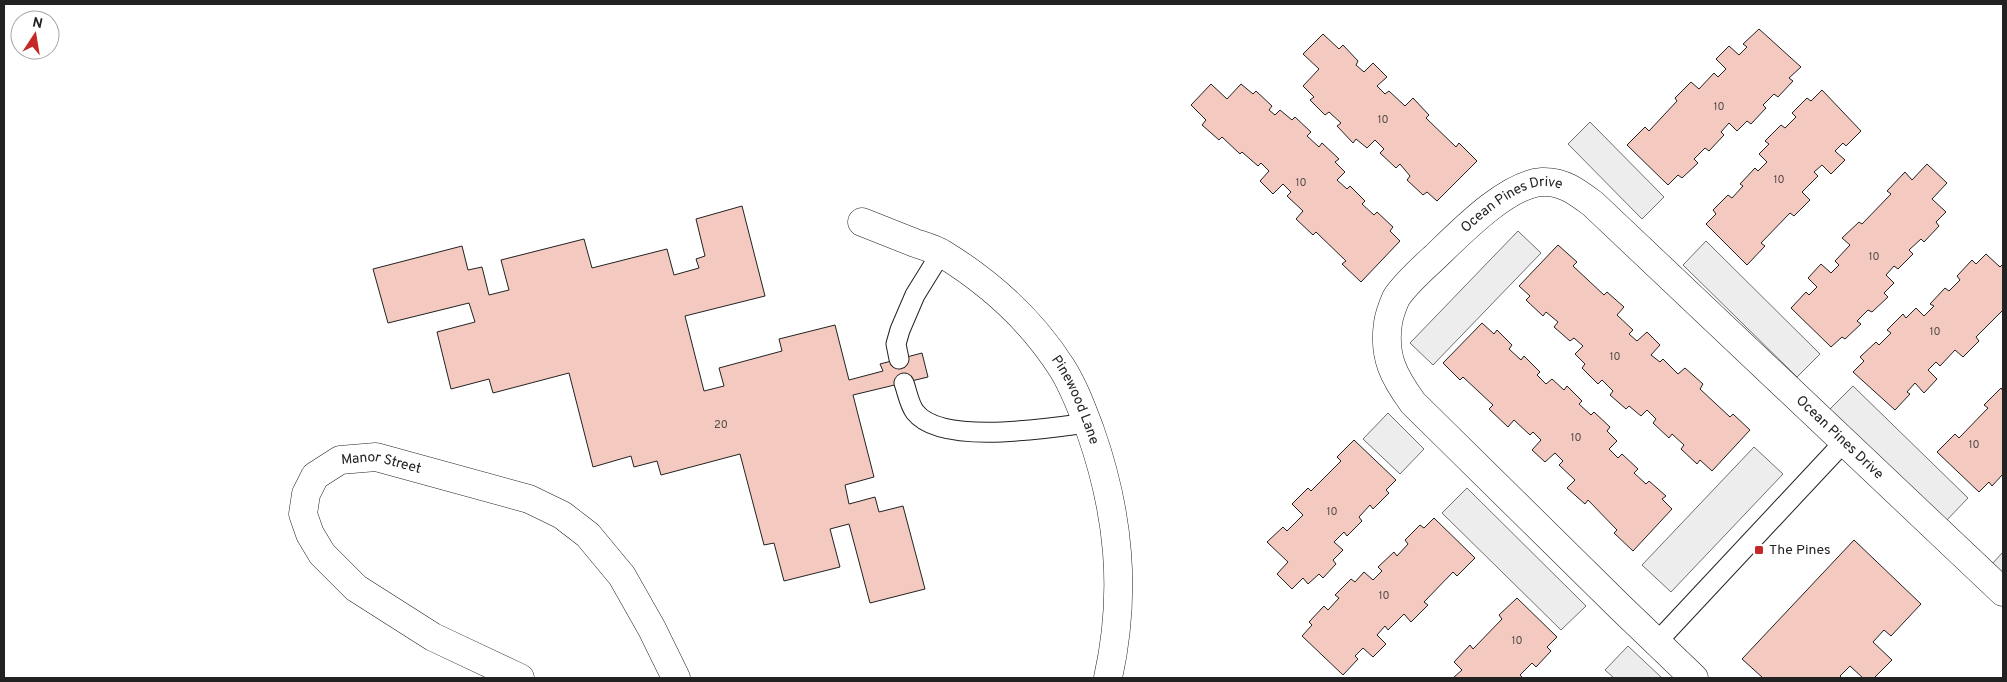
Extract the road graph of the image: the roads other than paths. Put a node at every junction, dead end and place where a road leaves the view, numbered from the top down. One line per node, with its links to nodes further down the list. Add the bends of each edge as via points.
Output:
1 (862, 222): 2 (street, Pinewood Lane)
2 (942, 253): 3 (lane, via 915,295 900,330 896,344); 5 (street, Pinewood Lane, via 997,292 1025,321 1063,369)
3 (899, 359)
4 (904, 383): 5 (lane, via 914,411 926,421 953,430 983,433)
5 (1087, 423): 11 (street, Pinewood Lane, via 1102,465 1117,539 1118,614)
6 (1844, 442): 7 (street, Ocean Pines Drive); 8 (lane); 8 (street, Ocean Pines Drive, via 1593,204 1558,182 1525,185 1505,197 1470,224 1422,270 1396,298 1388,321 1389,363 1402,387 1420,410)
7 (2003, 592)
8 (1657, 642): 12 (street, Ocean Pines Drive)
9 (520, 678): 10 (street, Manor Street, via 433,637 356,588 322,554 310,534 303,514 306,494 315,476 340,460 376,457 529,499 562,515 588,535 622,576)
10 (676, 678)
11 (1108, 678)
12 (1694, 678)

